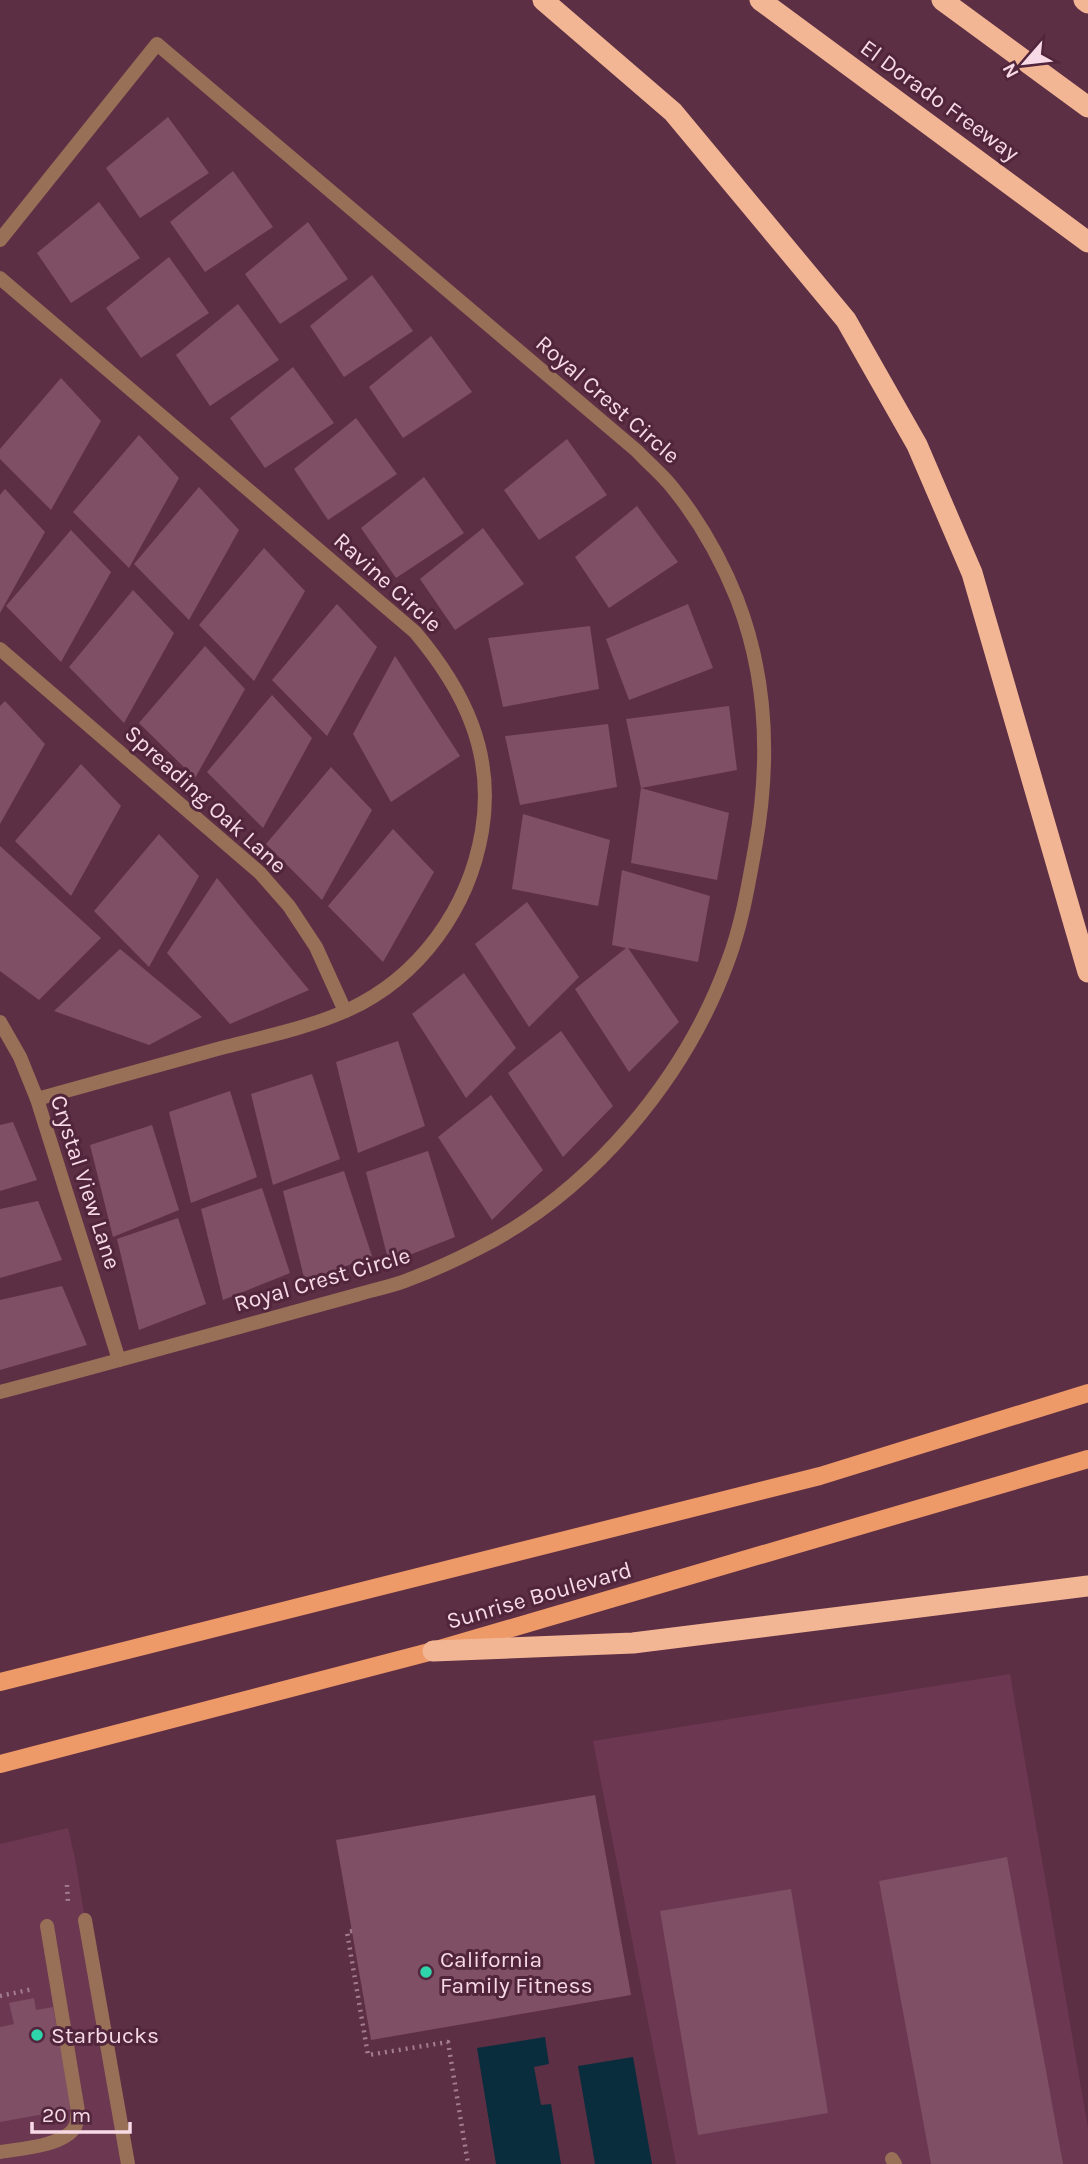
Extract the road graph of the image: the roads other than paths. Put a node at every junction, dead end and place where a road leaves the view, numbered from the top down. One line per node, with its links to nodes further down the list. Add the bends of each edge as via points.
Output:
1 (543, 0): 11 (highway, via 673,112 846,320 917,445 972,573)
2 (760, 0): 8 (highway, El Dorado Freeway)
3 (942, 0): 6 (highway)
4 (1084, 0): 5 (highway)
5 (1088, 3)
6 (1088, 107)
7 (0, 240): 15 (street, Royal Crest Circle, via 157,44 637,451 671,486 707,536 736,598 757,671 765,723 761,815 729,959 685,1052 637,1120 592,1167 535,1214 480,1248 404,1282)
8 (1088, 242)
9 (0, 278): 12 (street, Ravine Circle, via 415,632 458,690 475,732 484,776 478,857 462,898 437,940 403,975)
10 (0, 649): 12 (street, Spreading Oak Lane, via 260,873 316,947)
11 (1088, 972)
12 (345, 1011): 14 (street, Ravine Circle)
13 (0, 1021): 14 (street, Crystal View Lane)
14 (37, 1099): 15 (street, Crystal View Lane)
15 (119, 1360): 16 (street, Royal Crest Circle)
16 (0, 1392)
17 (1088, 1393): 21 (main road, Sunrise Boulevard, via 820,1476)
18 (1088, 1459): 20 (main road, Sunrise Boulevard)
19 (1088, 1586): 20 (highway, via 633,1643)
20 (433, 1651): 22 (main road, Sunrise Boulevard)
21 (0, 1682)
22 (0, 1764)
23 (85, 1920): 26 (street)
24 (47, 1926): 25 (street, via 78,2111 75,2127 43,2145)
25 (0, 2152)
26 (128, 2164)

